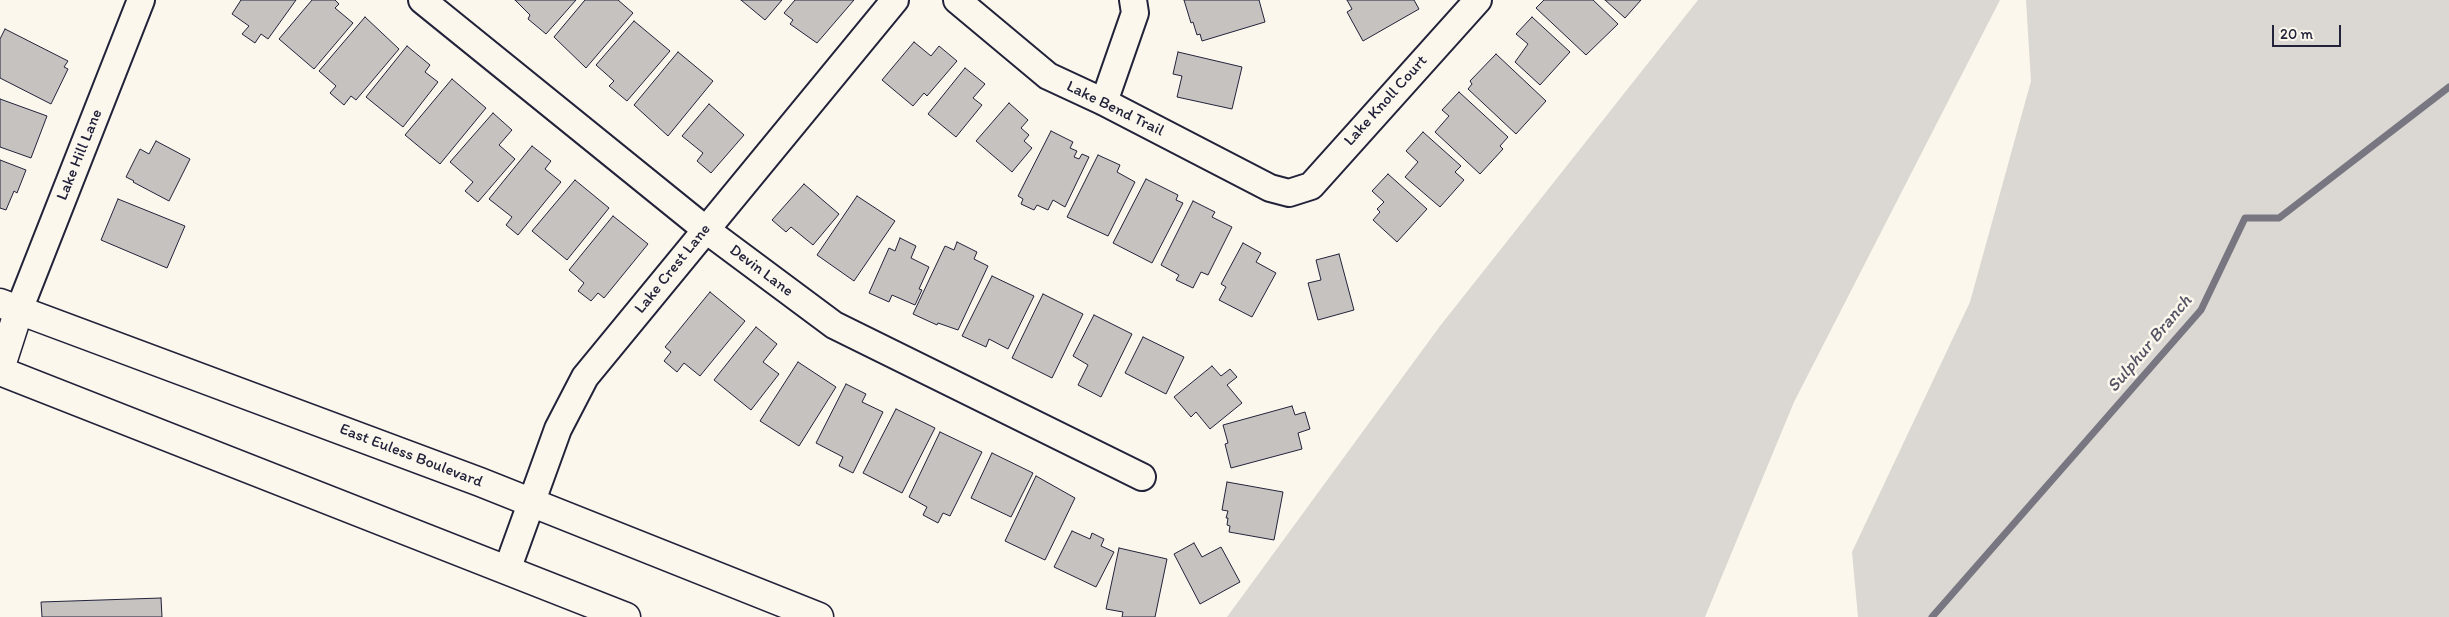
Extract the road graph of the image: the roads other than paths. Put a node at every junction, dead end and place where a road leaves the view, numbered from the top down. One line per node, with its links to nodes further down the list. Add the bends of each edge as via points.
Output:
1 (142, 0): 10 (street, Lake Hill Lane)
2 (422, 0): 9 (street, Devin Lane)
3 (895, 0): 9 (street, Lake Crest Lane)
4 (957, 0): 7 (street, Lake Bend Trail, via 1048,76)
5 (1133, 0): 7 (street, via 1135,12)
6 (1478, 0): 8 (street, Lake Knoll Court, via 1311,186)
7 (1104, 102): 8 (street, Lake Bend Trail, via 1270,188)
8 (1289, 193)
9 (705, 229): 12 (street, Devin Lane, via 834,325); 13 (street, Lake Crest Lane, via 584,377 558,428)
10 (9, 306): 11 (main road); 13 (main road, East Euless Boulevard)
11 (0, 370): 14 (main road)
12 (1142, 477)
13 (531, 502): 14 (street, Lake Crest Lane); 16 (main road, East Euless Boulevard)
14 (506, 570): 15 (main road)
15 (626, 617)
16 (818, 617)

